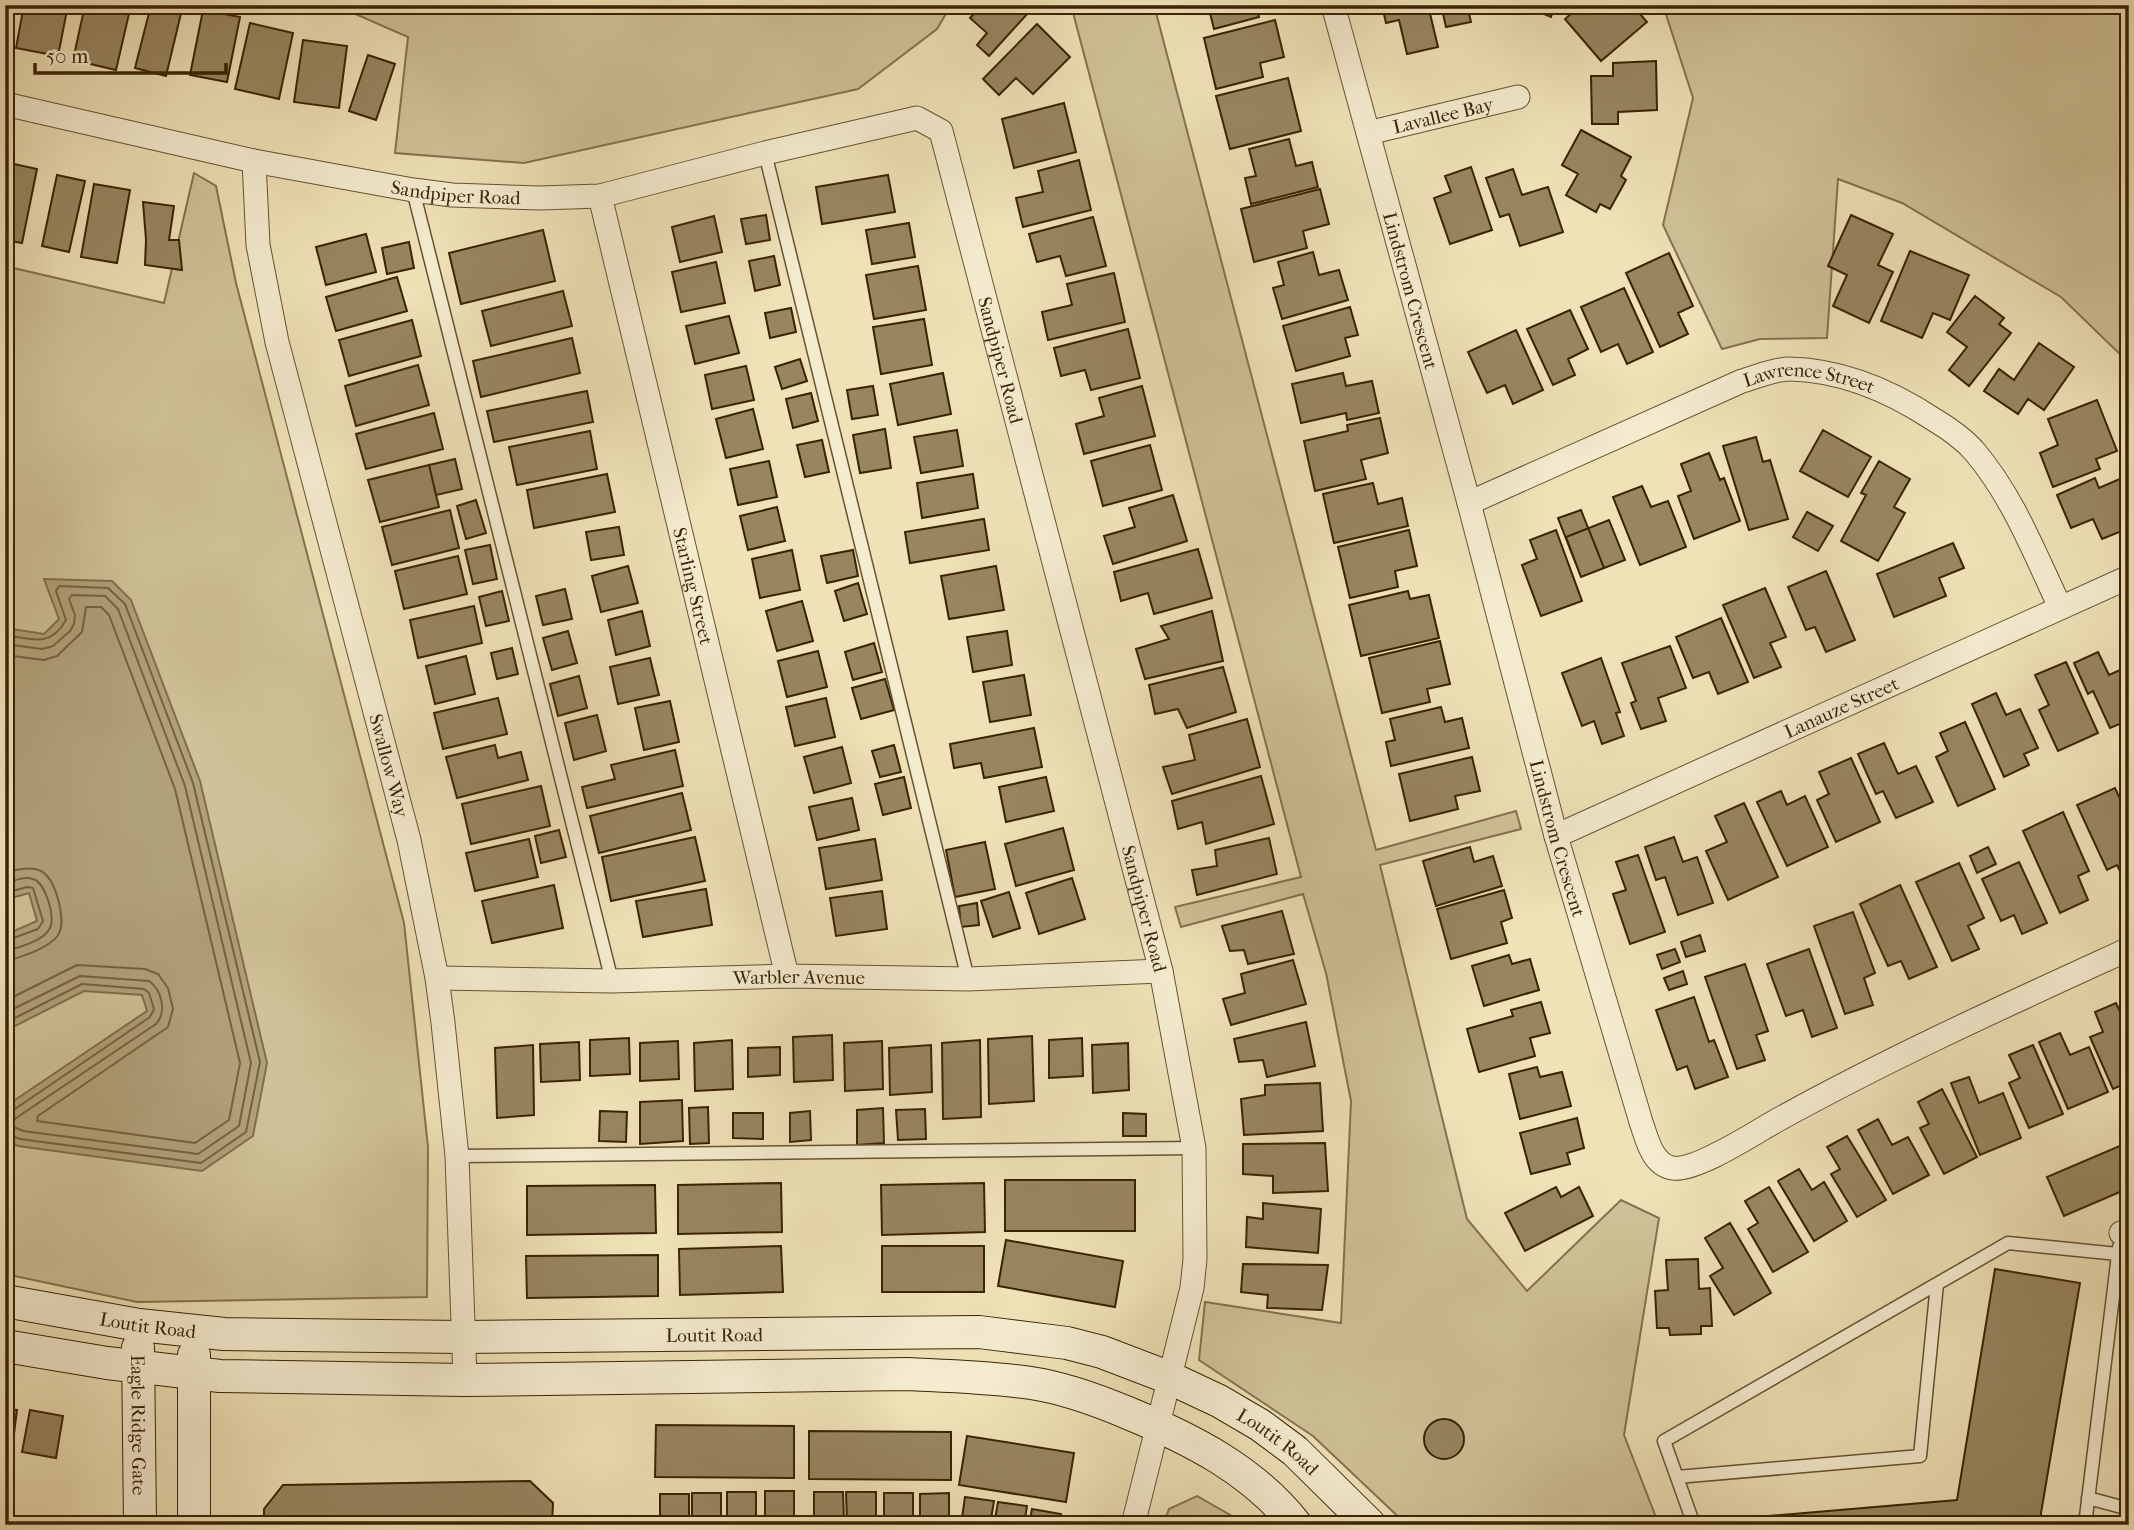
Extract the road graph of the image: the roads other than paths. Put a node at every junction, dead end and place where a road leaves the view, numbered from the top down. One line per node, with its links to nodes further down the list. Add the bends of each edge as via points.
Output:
1 (1333, 5): 4 (street, Lindstrom Crescent)
2 (1518, 97): 4 (street, Lavallee Bay)
3 (5, 104): 6 (street, Sandpiper Road)
4 (1368, 133): 9 (street, Lindstrom Crescent)
5 (765, 153): 8 (street, Sandpiper Road); 14 (street, Sandpiper Road, via 917,118 942,131); 17 (lane)
6 (254, 161): 7 (street, Sandpiper Road); 16 (street, Swallow Way, via 258,245 277,342 409,840)
7 (413, 190): 8 (street, Sandpiper Road, via 540,198); 18 (lane)
8 (600, 196): 15 (street, Starling Street)
9 (1469, 503): 11 (street, Lawrence Street, via 1742,382 1786,369 1829,373 1875,385 1947,428 1974,451 2024,530); 12 (street, Lindstrom Crescent)
10 (2129, 577): 11 (street, Lanauze Street)
11 (2060, 607): 12 (street, Lanauze Street)
12 (1556, 836): 13 (street, Lindstrom Crescent, via 1649,1147 1658,1161 1673,1168 1705,1161 1955,1028)
13 (2129, 949)
14 (1161, 971): 17 (street, Warbler Avenue); 19 (street, Sandpiper Road)
15 (787, 976): 17 (street, Warbler Avenue); 18 (street, Warbler Avenue)
16 (437, 978): 18 (street, Warbler Avenue); 20 (street, Swallow Way)
17 (968, 979)
18 (612, 981)
19 (1194, 1148): 20 (lane); 30 (street, Sandpiper Road, via 1192,1288)
20 (457, 1156): 26 (street, Swallow Way)
21 (2123, 1239): 22 (lane, via 2008,1243); 34 (lane)
22 (1937, 1284): 33 (lane, via 1664,1441); 33 (lane, via 1920,1456)
23 (5, 1301): 24 (street, Loutit Road)
24 (139, 1325): 25 (street, Loutit Road); 28 (street, Eagle Ridge Gate)
25 (193, 1333): 26 (street, Loutit Road); 29 (street)
26 (463, 1336): 30 (street, Loutit Road, via 979,1332 1067,1343); 31 (street, Swallow Way)
27 (5, 1346): 28 (street)
28 (138, 1368): 29 (street); 36 (street, Eagle Ridge Gate)
29 (194, 1374): 31 (street); 37 (street)
30 (1170, 1378): 32 (street, Sandpiper Road); 40 (street, Loutit Road, via 1276,1436)
31 (465, 1380): 32 (street, via 974,1377 1033,1384 1090,1398)
32 (1158, 1425): 38 (street, Sandpiper Road); 39 (street, via 1229,1464 1284,1509)
33 (1677, 1477): 41 (lane)
34 (2088, 1498): 35 (lane); 42 (lane)
35 (2129, 1509)
36 (140, 1525)
37 (194, 1525)
38 (1133, 1525)
39 (1296, 1525)
40 (1370, 1525)
41 (1694, 1525)
42 (2085, 1525)

